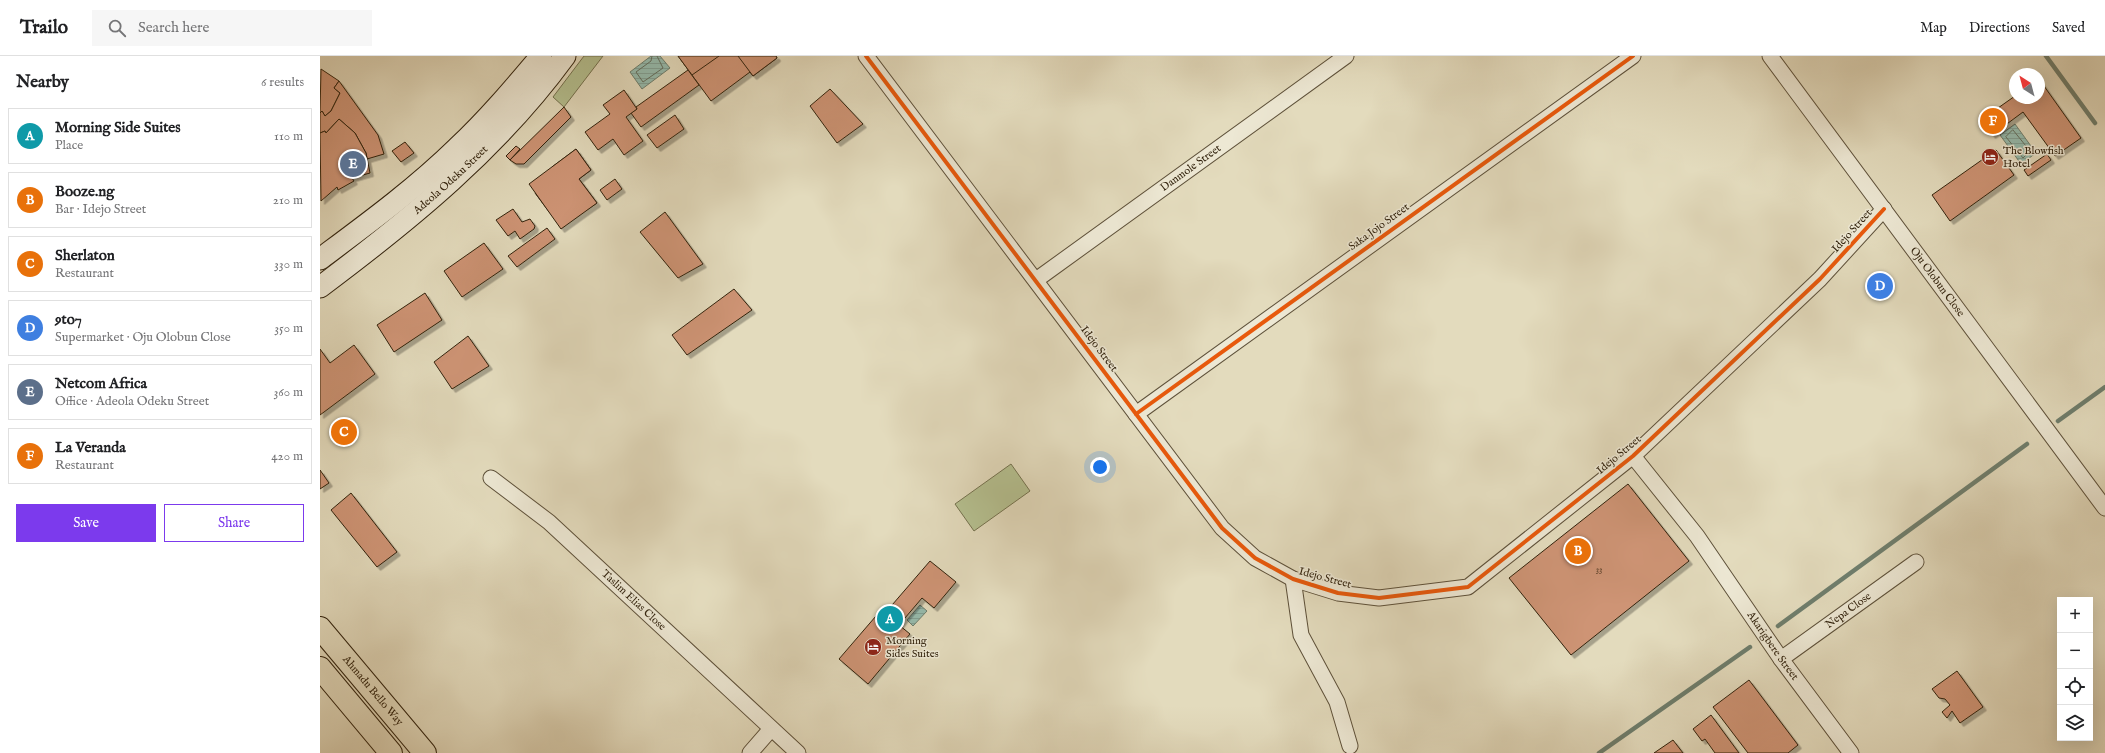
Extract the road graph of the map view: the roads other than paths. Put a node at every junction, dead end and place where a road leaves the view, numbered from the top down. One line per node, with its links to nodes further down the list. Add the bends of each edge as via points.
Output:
1 (541, 56): 8 (main road, Adeola Odeku Street, via 504,100 456,149 410,191)
2 (565, 56): 9 (main road, Adeola Odeku Street, via 488,147 412,216)
3 (866, 56): 10 (street, Idejo Street)
4 (1346, 56): 10 (street, Danmole Street)
5 (1633, 56): 11 (street, Saka Jojo Street)
6 (1770, 56): 7 (street, Oju Olobun Close)
7 (1884, 209): 12 (street, Idejo Street, via 1820,279); 14 (street, Oju Olobun Close, via 1927,271)
8 (320, 259)
9 (324, 276)
10 (1036, 280): 11 (street, Idejo Street)
11 (1136, 414): 16 (street, Idejo Street, via 1222,528 1255,558)
12 (1633, 456): 16 (street, Idejo Street, via 1468,587 1379,598 1338,594); 18 (street, Akarigbere Street, via 1697,536)
13 (491, 478): 20 (street, Taslim Elias Close, via 549,522)
14 (2105, 508)
15 (1916, 562): 18 (street, Nepa Close)
16 (1293, 579): 21 (street, via 1301,635 1337,702)
17 (320, 628): 23 (highway, Ahmadu Bello Way)
18 (1781, 659): 26 (street, Akarigbere Street)
19 (320, 668): 22 (highway)
20 (771, 729): 24 (street); 25 (street, Taslim Elias Close)
21 (1350, 746)
22 (391, 753)
23 (425, 753)
24 (750, 753)
25 (798, 753)
26 (1851, 753)

